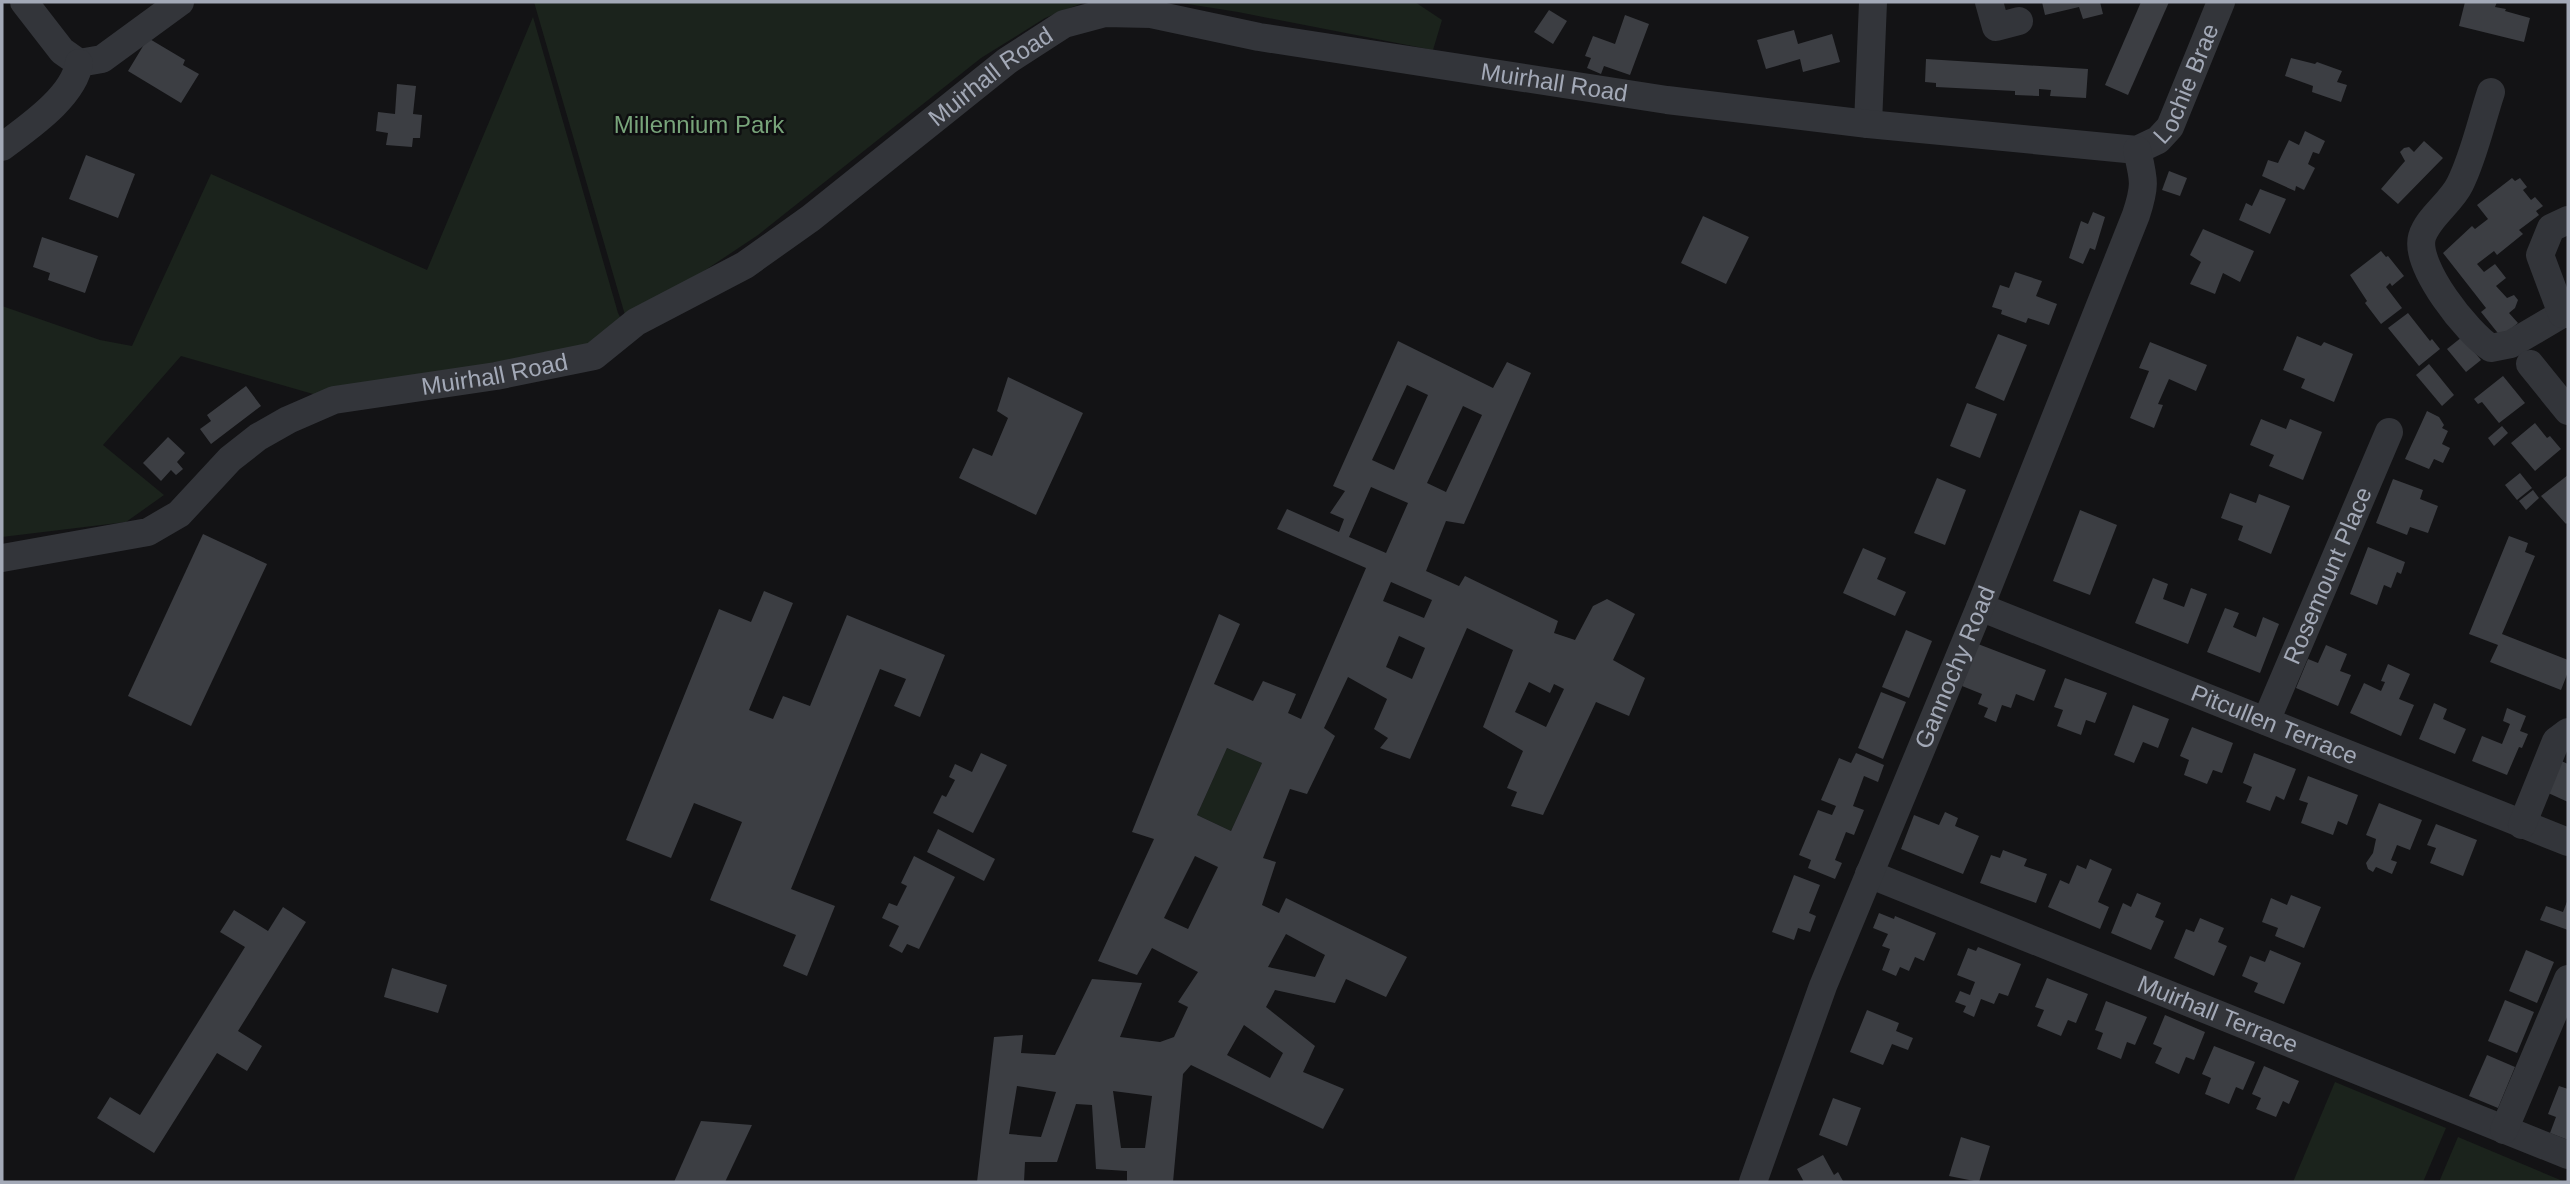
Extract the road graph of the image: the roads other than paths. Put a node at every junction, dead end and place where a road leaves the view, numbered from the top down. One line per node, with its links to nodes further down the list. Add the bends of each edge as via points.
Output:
1 (24, 2): 7 (street, via 62,51)
2 (180, 2): 7 (street, via 102,59)
3 (1873, 2): 9 (street)
4 (1989, 2): 6 (street, via 1996,27)
5 (2221, 2): 11 (street, Lochie Brae, via 2170,127 2158,140)
6 (2019, 21)
7 (79, 63): 10 (street, via 64,93)
8 (2491, 92): 13 (street, via 2460,183 2422,238 2422,253 2433,280 2491,348 2511,344)
9 (1868, 124): 11 (street, Muirhall Road); 17 (street, Muirhall Road, via 1469,71 1259,37 1151,14 1105,13 1064,24 1007,61 811,218 745,265 636,323 594,356 334,400 258,437 230,459 179,514 148,532)
10 (2, 148)
11 (2137, 150): 18 (street, Gannochy Road, via 2144,178 2136,215)
12 (2568, 220): 13 (street, via 2551,228 2540,255)
13 (2565, 314)
14 (2530, 364): 15 (street)
15 (2568, 411)
16 (2389, 432): 19 (street, Rosemount Place)
17 (2, 558)
18 (1980, 607): 19 (street, Pitcullen Terrace); 23 (street, Gannochy Road)
19 (2266, 721): 21 (street, Pitcullen Terrace)
20 (2568, 732): 21 (street, via 2556,741)
21 (2522, 825): 22 (street, Pitcullen Terrace)
22 (2568, 842)
23 (1869, 874): 25 (street, Muirhall Terrace); 27 (street, Gannochy Road, via 1823,986)
24 (2568, 979): 25 (street)
25 (2504, 1130): 26 (street, Muirhall Terrace)
26 (2568, 1155)
27 (1753, 1182)

